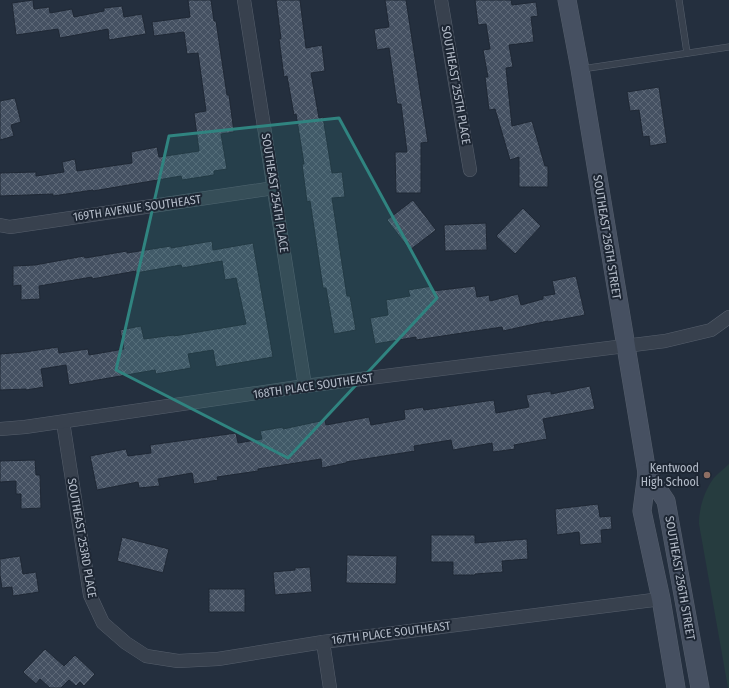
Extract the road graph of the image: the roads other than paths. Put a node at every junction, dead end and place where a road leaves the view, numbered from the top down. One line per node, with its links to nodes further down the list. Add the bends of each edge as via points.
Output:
1 (244, 0): 9 (street, SOUTHEAST 254TH PLACE)
2 (441, 0): 8 (street, SOUTHEAST 255TH PLACE)
3 (567, 0): 7 (main road, SOUTHEAST 256TH STREET)
4 (679, 0): 6 (lane)
5 (729, 47): 6 (lane)
6 (687, 53): 7 (lane)
7 (580, 69): 12 (main road, SOUTHEAST 256TH STREET)
8 (470, 170)
9 (274, 188): 10 (street, 169TH AVENUE SOUTHEAST, via 10,226); 13 (street, SOUTHEAST 254TH PLACE)
10 (0, 225)
11 (729, 317): 12 (street, 168TH PLACE SOUTHEAST, via 711,330 665,341)
12 (626, 346): 13 (street, 168TH PLACE SOUTHEAST); 16 (main road, SOUTHEAST 256TH STREET)
13 (305, 386): 14 (street, 168TH PLACE SOUTHEAST)
14 (62, 422): 15 (street, 168TH PLACE SOUTHEAST); 19 (street, SOUTHEAST 253RD PLACE, via 90,595 103,623)
15 (0, 429)
16 (647, 474): 17 (main road, SOUTHEAST 256TH STREET, via 642,511); 22 (main road, SOUTHEAST 256TH STREET, via 666,502)
17 (661, 599): 18 (street, 167TH PLACE SOUTHEAST); 21 (main road, SOUTHEAST 256TH STREET)
18 (322, 642): 19 (street, 167TH PLACE SOUTHEAST, via 218,659 178,661 146,656); 20 (street)
19 (126, 643)
20 (330, 688)
21 (676, 688)
22 (700, 688)

